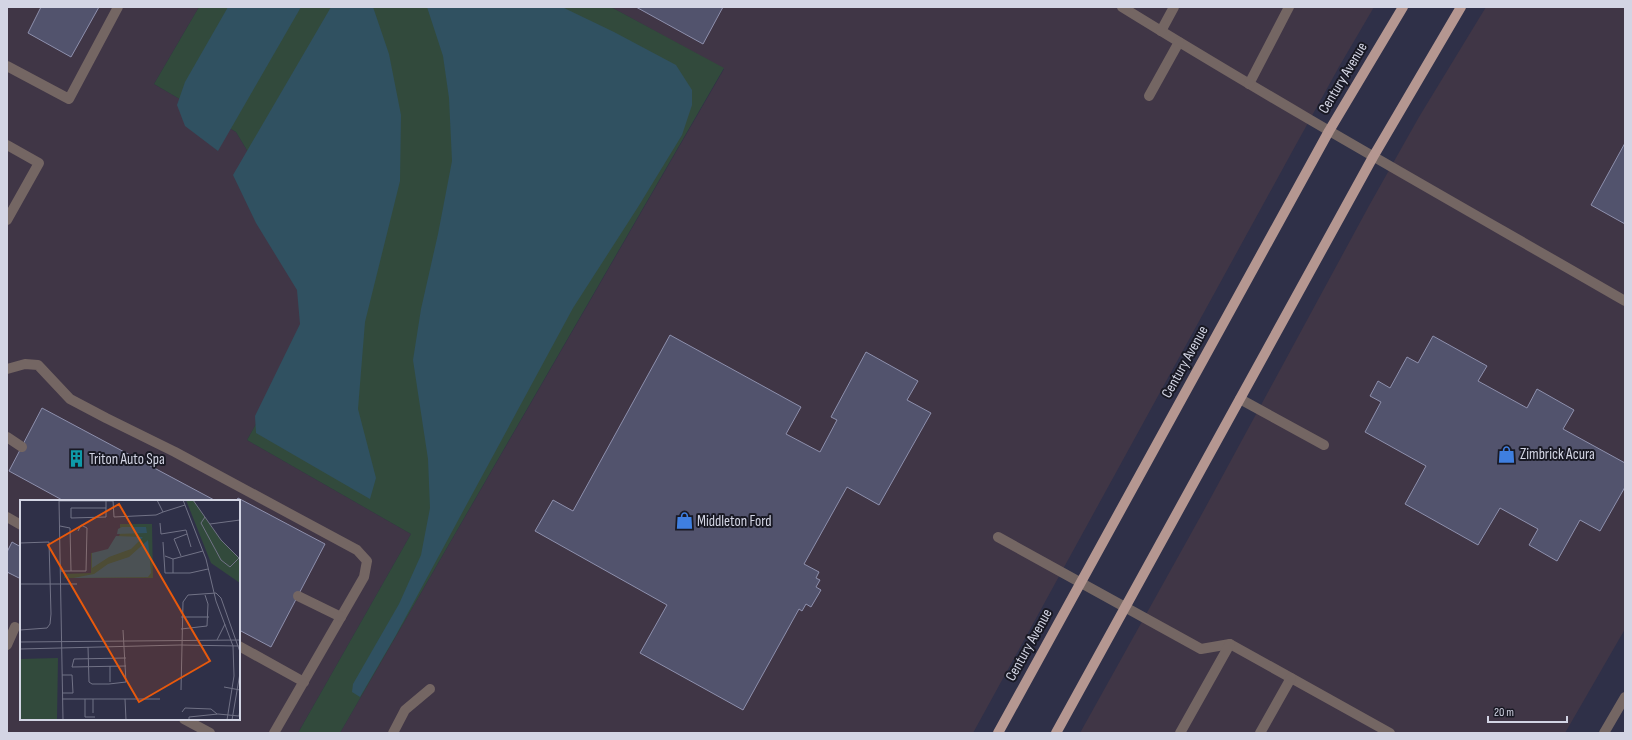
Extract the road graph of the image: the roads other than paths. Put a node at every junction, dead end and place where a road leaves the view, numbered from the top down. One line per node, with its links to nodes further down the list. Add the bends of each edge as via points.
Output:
1 (118, 7): 9 (street, via 69,99)
2 (1122, 7): 7 (street)
3 (1174, 7): 7 (street)
4 (1289, 7): 10 (street)
5 (1404, 7): 12 (main road, Century Avenue)
6 (1461, 7): 14 (main road)
7 (1161, 31): 8 (street)
8 (1179, 42): 10 (street); 11 (street)
9 (7, 66)
10 (1249, 84): 12 (street)
11 (1149, 96)
12 (1329, 131): 14 (street); 25 (main road, Century Avenue)
13 (7, 145): 15 (street, via 39,163)
14 (1373, 157): 16 (street); 18 (main road)
15 (7, 220)
16 (1625, 301)
17 (7, 369): 28 (street, via 25,364 38,365 70,399 357,550 367,561 364,577)
18 (1240, 400): 20 (street); 27 (main road)
19 (7, 437): 21 (street)
20 (1324, 445)
21 (22, 447)
22 (7, 517): 23 (street)
23 (20, 524)
24 (998, 537): 25 (street)
25 (1080, 582): 27 (street); 41 (main road, Century Avenue)
26 (298, 596): 28 (street)
27 (1125, 607): 31 (street, via 1201,649); 42 (main road)
28 (341, 617): 34 (street)
29 (14, 626): 30 (street)
30 (7, 644)
31 (1230, 644): 33 (street); 43 (street)
32 (240, 647): 34 (street)
33 (1291, 678): 44 (street); 45 (street)
34 (304, 682): 39 (street)
35 (430, 689): 40 (street, via 405,710)
36 (1625, 697): 46 (street)
37 (186, 720): 38 (street)
38 (210, 733)
39 (274, 733)
40 (393, 733)
41 (998, 733)
42 (1056, 733)
43 (1180, 733)
44 (1260, 733)
45 (1390, 733)
46 (1604, 733)

